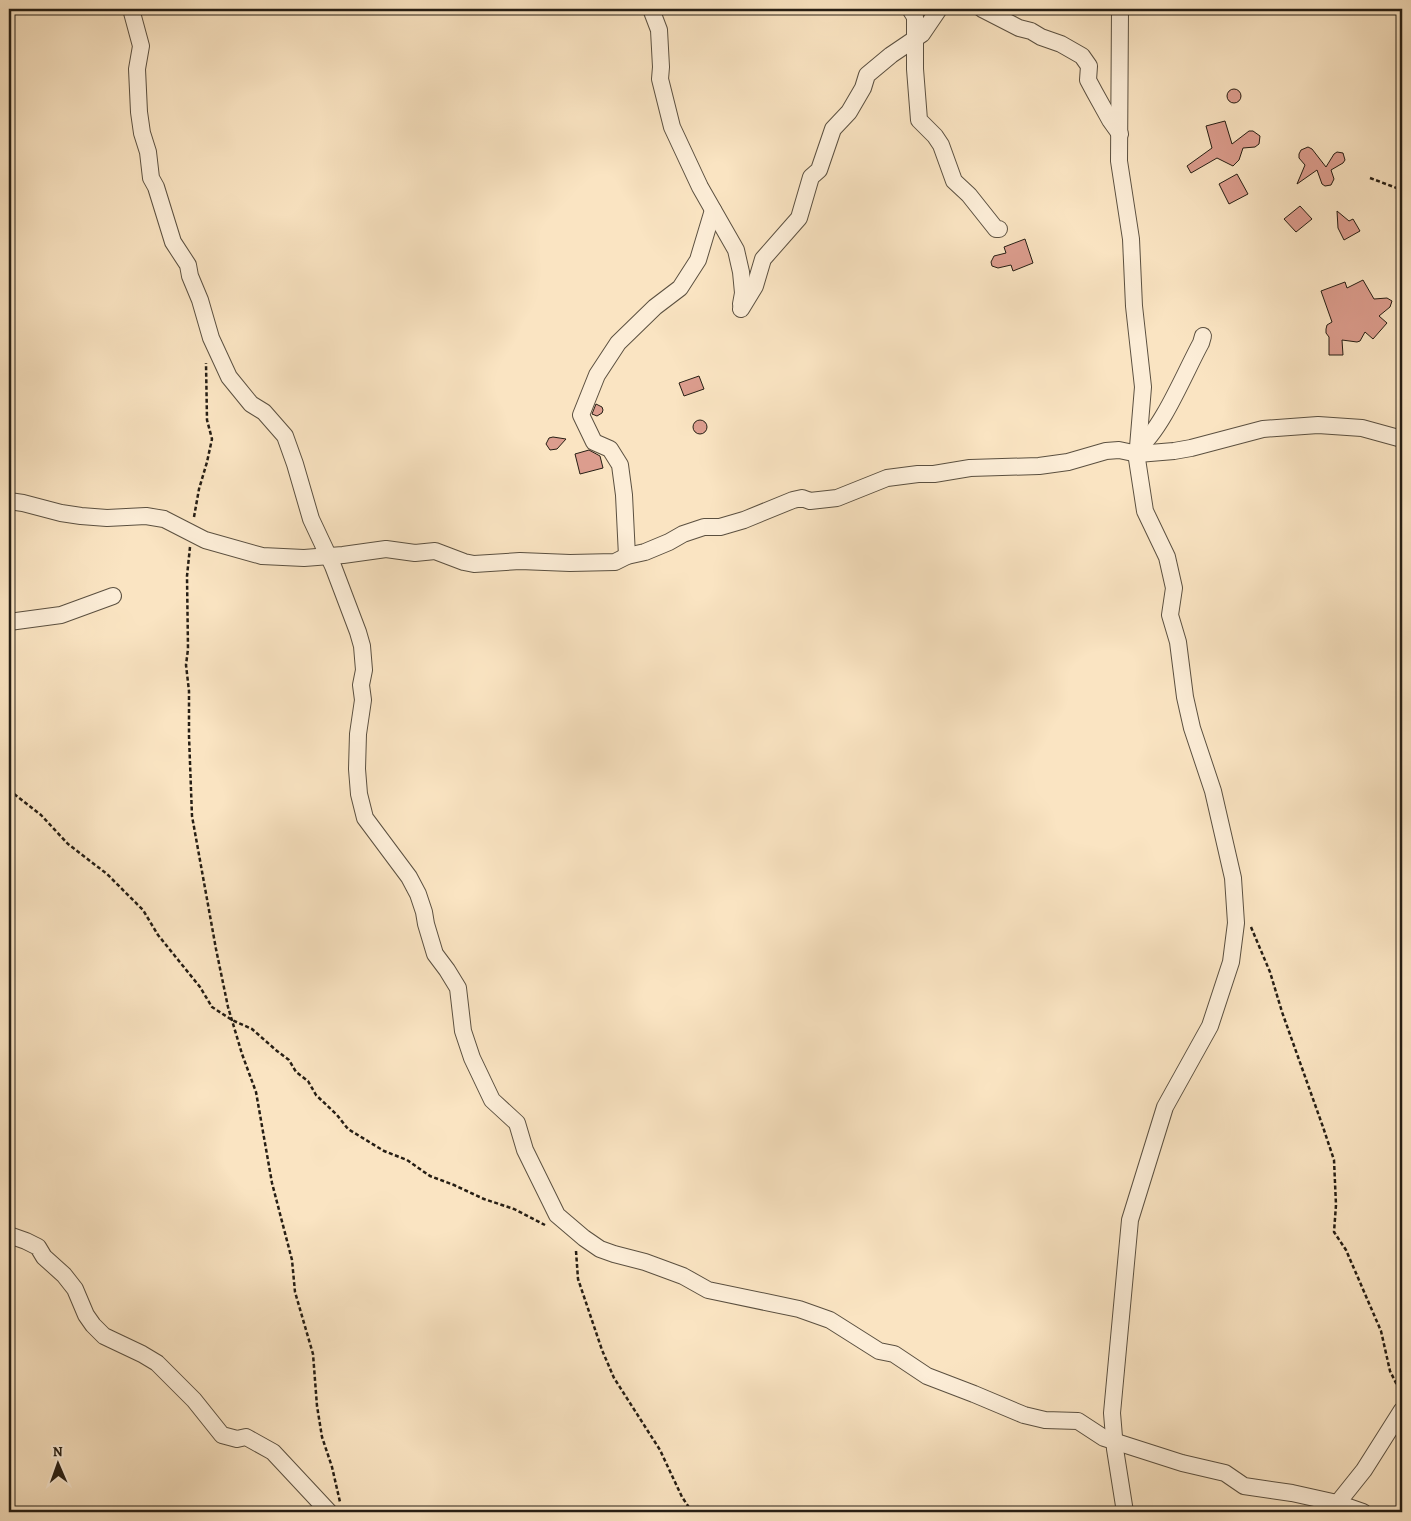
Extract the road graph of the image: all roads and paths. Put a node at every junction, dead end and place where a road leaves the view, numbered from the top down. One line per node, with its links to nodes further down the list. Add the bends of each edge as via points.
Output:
1 (132, 9): 19 (street, via 141,46 137,68 139,112 150,178 173,242 188,266 211,338 229,378 285,436 311,519)
2 (651, 9): 11 (street, via 659,30 660,79 672,127)
3 (910, 9): 7 (street, via 915,17)
4 (939, 9): 7 (street)
5 (982, 9): 8 (street, via 1082,56 1089,66 1088,80)
6 (1120, 9): 8 (street)
7 (916, 39): 11 (street, via 867,75 849,112 833,129 819,170 811,177 799,218 763,259 754,286 740,309 743,293 736,250); 12 (street, via 919,120 941,145 954,181)
8 (1120, 134): 16 (street, via 1119,161 1131,239 1143,387)
9 (1370, 178): 10 (path)
10 (1402, 190)
11 (713, 210): 20 (street, via 698,260 680,288 618,342 597,375 581,415 594,442 610,449 620,465)
12 (999, 229)
13 (1203, 336): 16 (street, via 1160,420)
14 (206, 362): 18 (path, via 207,420 212,440)
15 (1402, 439): 16 (street, via 1362,428 1318,425 1263,428 1191,448)
16 (1138, 451): 20 (street, via 1106,451 1039,466 970,468 886,478 837,498 793,500 744,520 720,527 704,527 645,552); 31 (street, via 1145,511 1167,557 1174,588 1170,615 1178,642 1185,697 1213,791 1233,878 1236,923 1231,962 1210,1026 1165,1107 1130,1220 1112,1413)
17 (9, 501): 18 (street, via 81,516 164,519)
18 (190, 532): 19 (street, via 206,540 262,556 304,558); 25 (path, via 186,665 192,816)
19 (329, 555): 20 (street, via 386,549 415,553 435,551 474,564 615,562); 31 (street, via 362,646 364,670 360,685 363,700 356,769 364,818 409,877 418,894 435,954 458,988 464,1031 472,1058 492,1100 517,1123 532,1167 558,1215 600,1249 683,1276 708,1290 799,1309 830,1320 879,1351 894,1354 927,1376 1024,1415 1045,1420 1078,1421 1104,1438)
20 (627, 556)
21 (113, 596): 22 (street, via 61,615)
22 (9, 622)
23 (9, 790): 25 (path, via 41,815 68,844 107,874 143,910 212,1006)
24 (1249, 924): 29 (path, via 1270,972 1334,1160 1334,1232 1346,1250 1381,1331 1390,1371)
25 (232, 1020): 26 (path, via 252,1028 289,1060 316,1095 360,1136 430,1176); 32 (path, via 256,1092 272,1184 292,1260 295,1292 313,1354 317,1406 322,1437 332,1467)
26 (546, 1225)
27 (9, 1235): 32 (street, via 38,1247 75,1289 93,1325 104,1336 157,1363 194,1400 222,1435 237,1439 246,1437 273,1452)
28 (575, 1244): 34 (path, via 578,1279 614,1378 660,1450)
29 (1402, 1395)
30 (1402, 1410): 33 (street, via 1364,1470)
31 (1114, 1440): 33 (street, via 1182,1463 1225,1473 1244,1486 1292,1493); 35 (street)
32 (335, 1508)
33 (1334, 1508): 36 (street)
34 (692, 1512)
35 (1125, 1512)
36 (1363, 1512)

